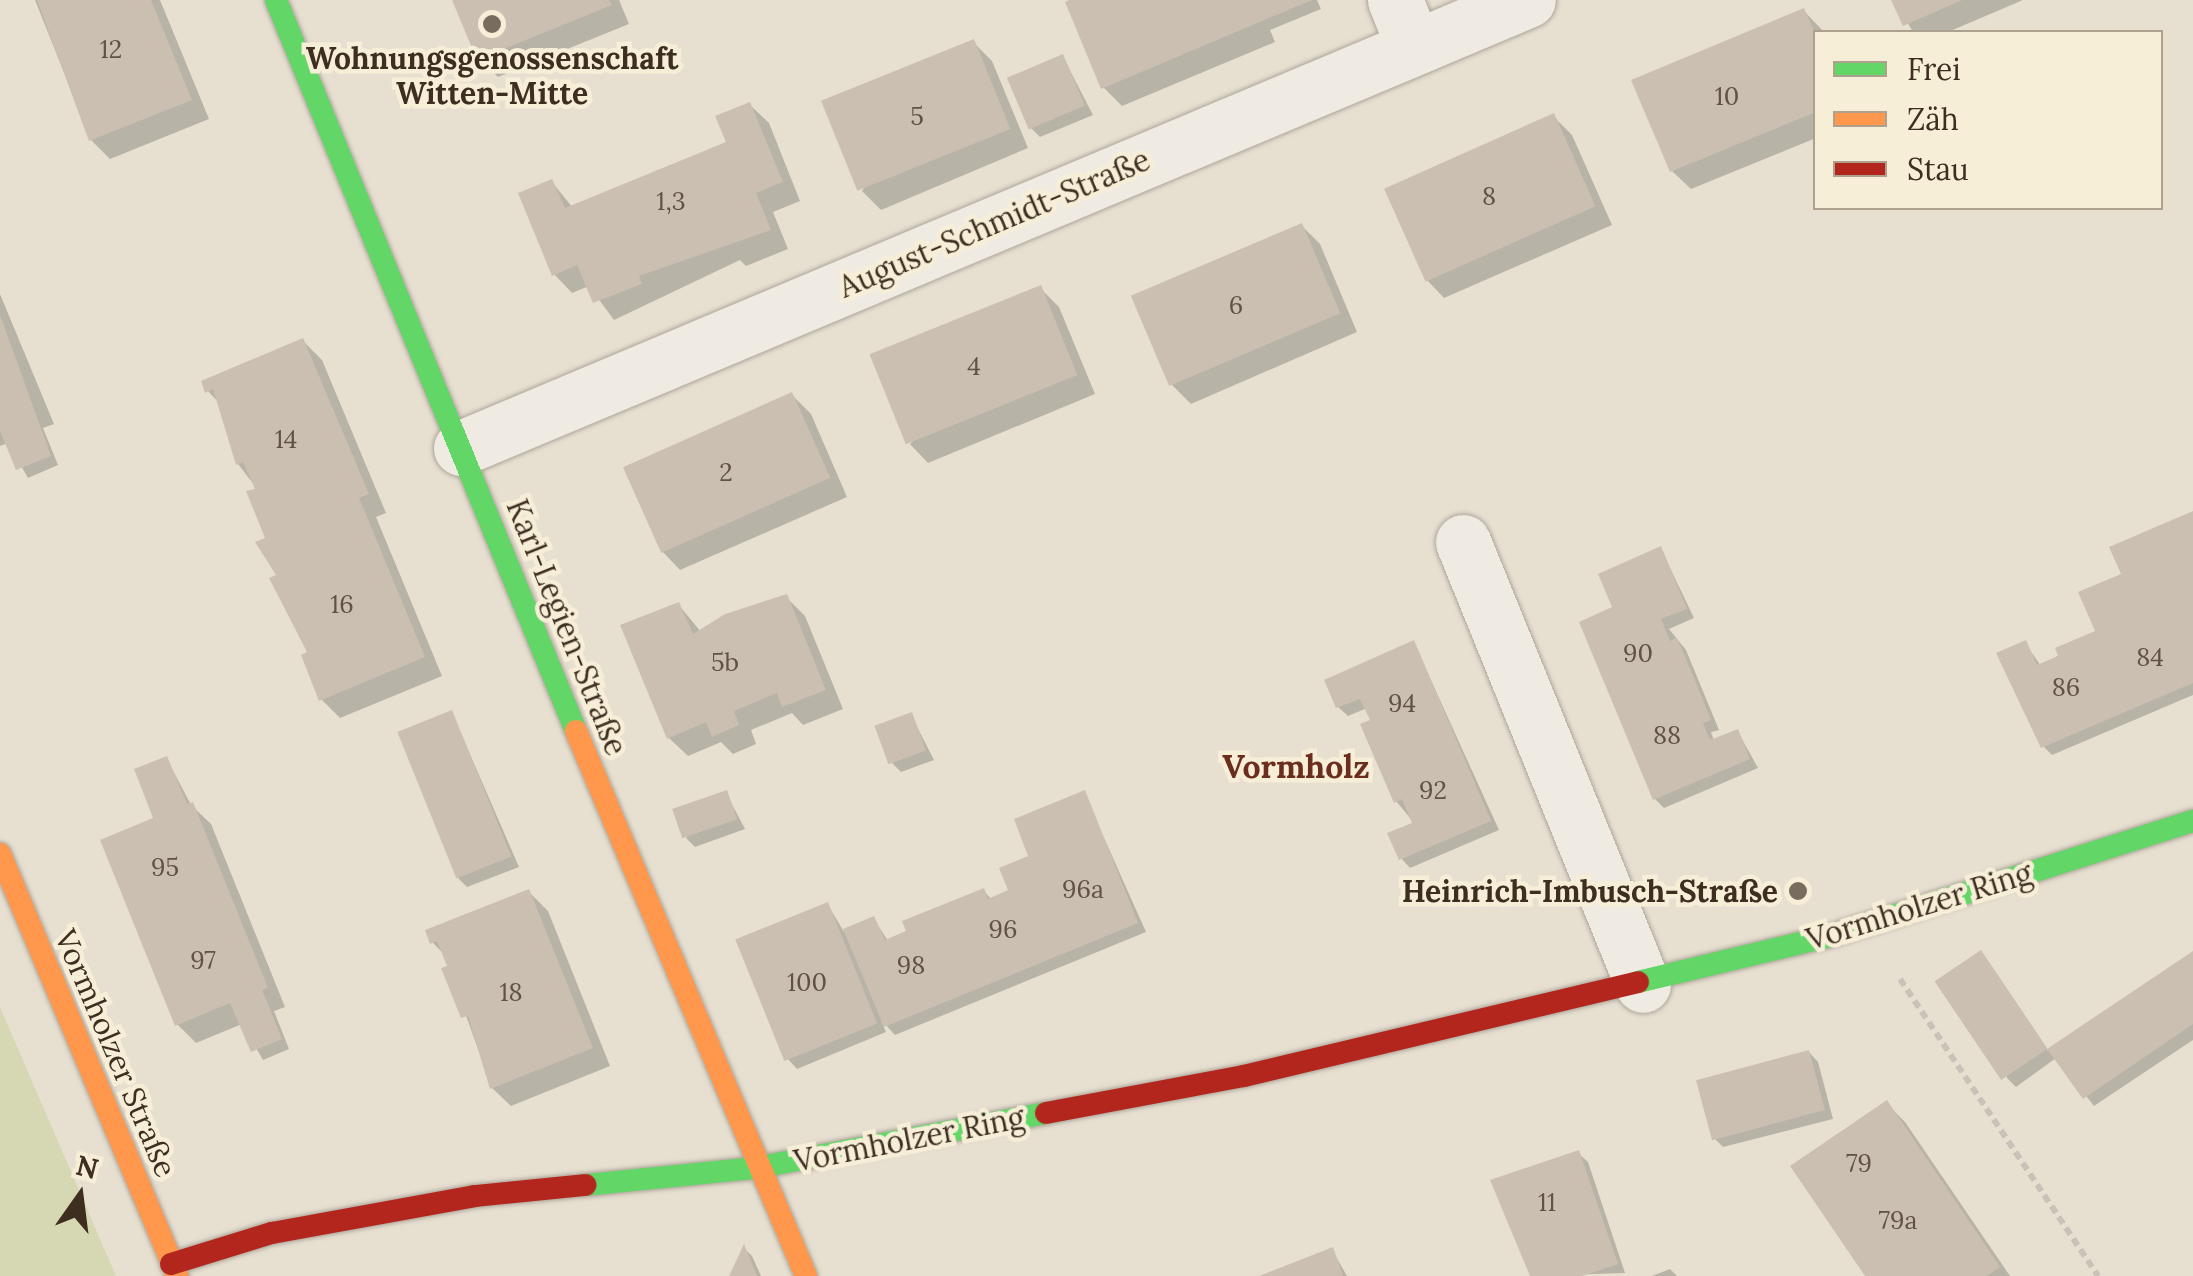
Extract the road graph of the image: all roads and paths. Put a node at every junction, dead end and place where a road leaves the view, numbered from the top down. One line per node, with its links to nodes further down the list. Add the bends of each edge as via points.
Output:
1 (276, 0): 4 (street, Karl-Legien-Straße)
2 (1528, 0): 3 (street, August-Schmidt-Straße)
3 (1404, 22): 4 (street, August-Schmidt-Straße)
4 (462, 448): 10 (street, Karl-Legien-Straße)
5 (1463, 542): 9 (street)
6 (2193, 820): 8 (street, Vormholzer Ring)
7 (0, 854): 11 (street, Vormholzer Straße)
8 (1865, 924): 9 (street, Vormholzer Ring); 13 (path)
9 (1643, 986): 10 (street, Vormholzer Ring, via 1244,1076)
10 (755, 1168): 11 (street, Vormholzer Ring, via 475,1196 272,1233); 12 (street, Karl-Legien-Straße)
11 (174, 1270)
12 (806, 1276)
13 (2098, 1276)

